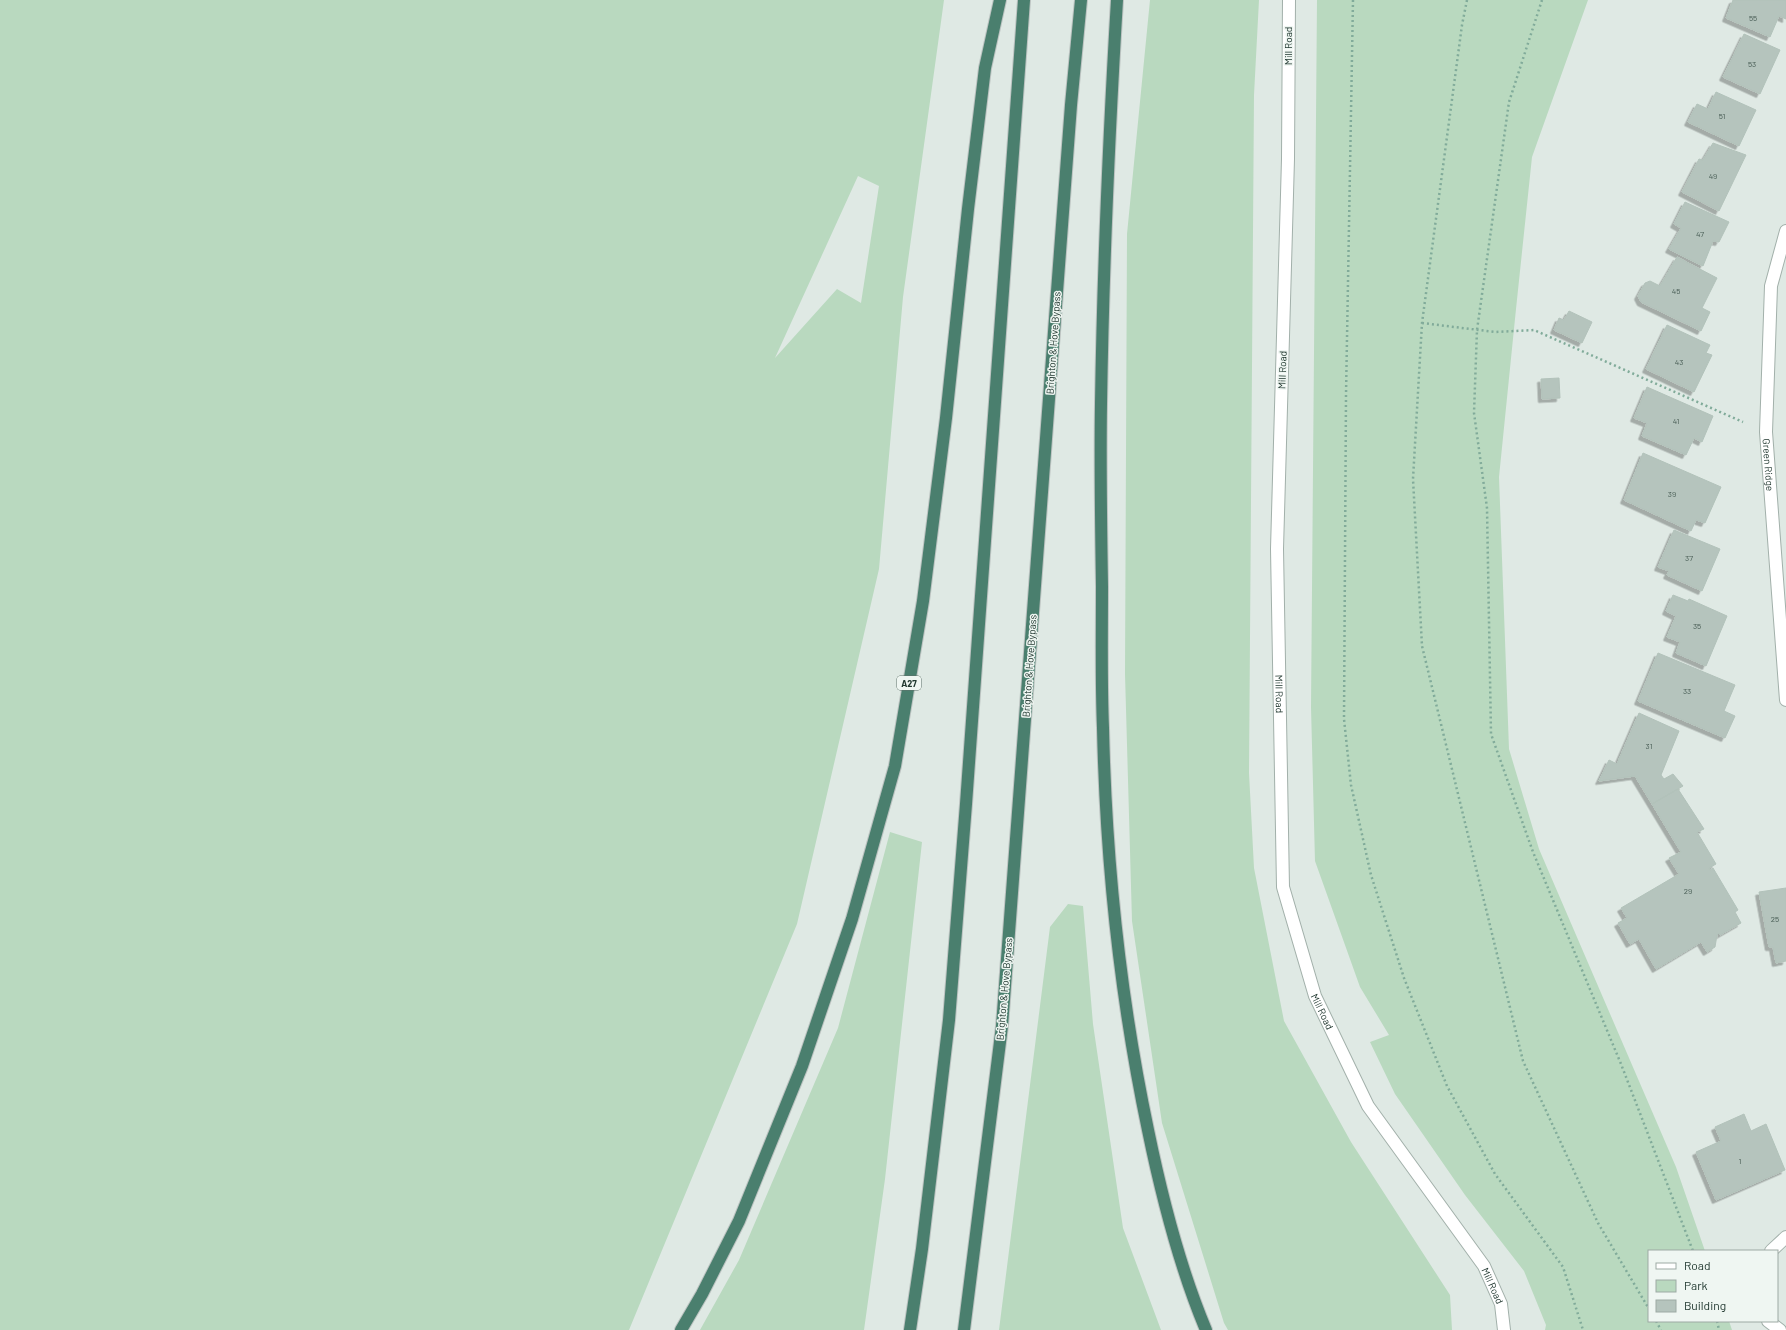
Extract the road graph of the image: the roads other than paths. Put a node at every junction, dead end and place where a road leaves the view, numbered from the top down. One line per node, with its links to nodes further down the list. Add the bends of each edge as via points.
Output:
1 (1000, 0): 11 (highway, A27, via 985,68 925,586 895,766 852,919 802,1066 738,1221)
2 (1024, 0): 12 (highway, via 949,1020)
3 (1081, 0): 13 (highway, Brighton & Hove Bypass, via 1002,1026)
4 (1117, 0): 14 (highway, via 1101,406 1103,728 1110,872 1118,953 1145,1116 1171,1228)
5 (1289, 0): 15 (street, Mill Road, via 1288,159 1277,550 1283,887 1315,996 1368,1106 1484,1266 1501,1304)
6 (1786, 231): 7 (street, Green Ridge, via 1771,286 1766,432)
7 (1786, 700)
8 (1786, 1237): 9 (street)
9 (1772, 1250)
10 (1769, 1322): 16 (street)
11 (681, 1330)
12 (910, 1330)
13 (964, 1330)
14 (1206, 1330)
15 (1504, 1330)
16 (1780, 1330)

